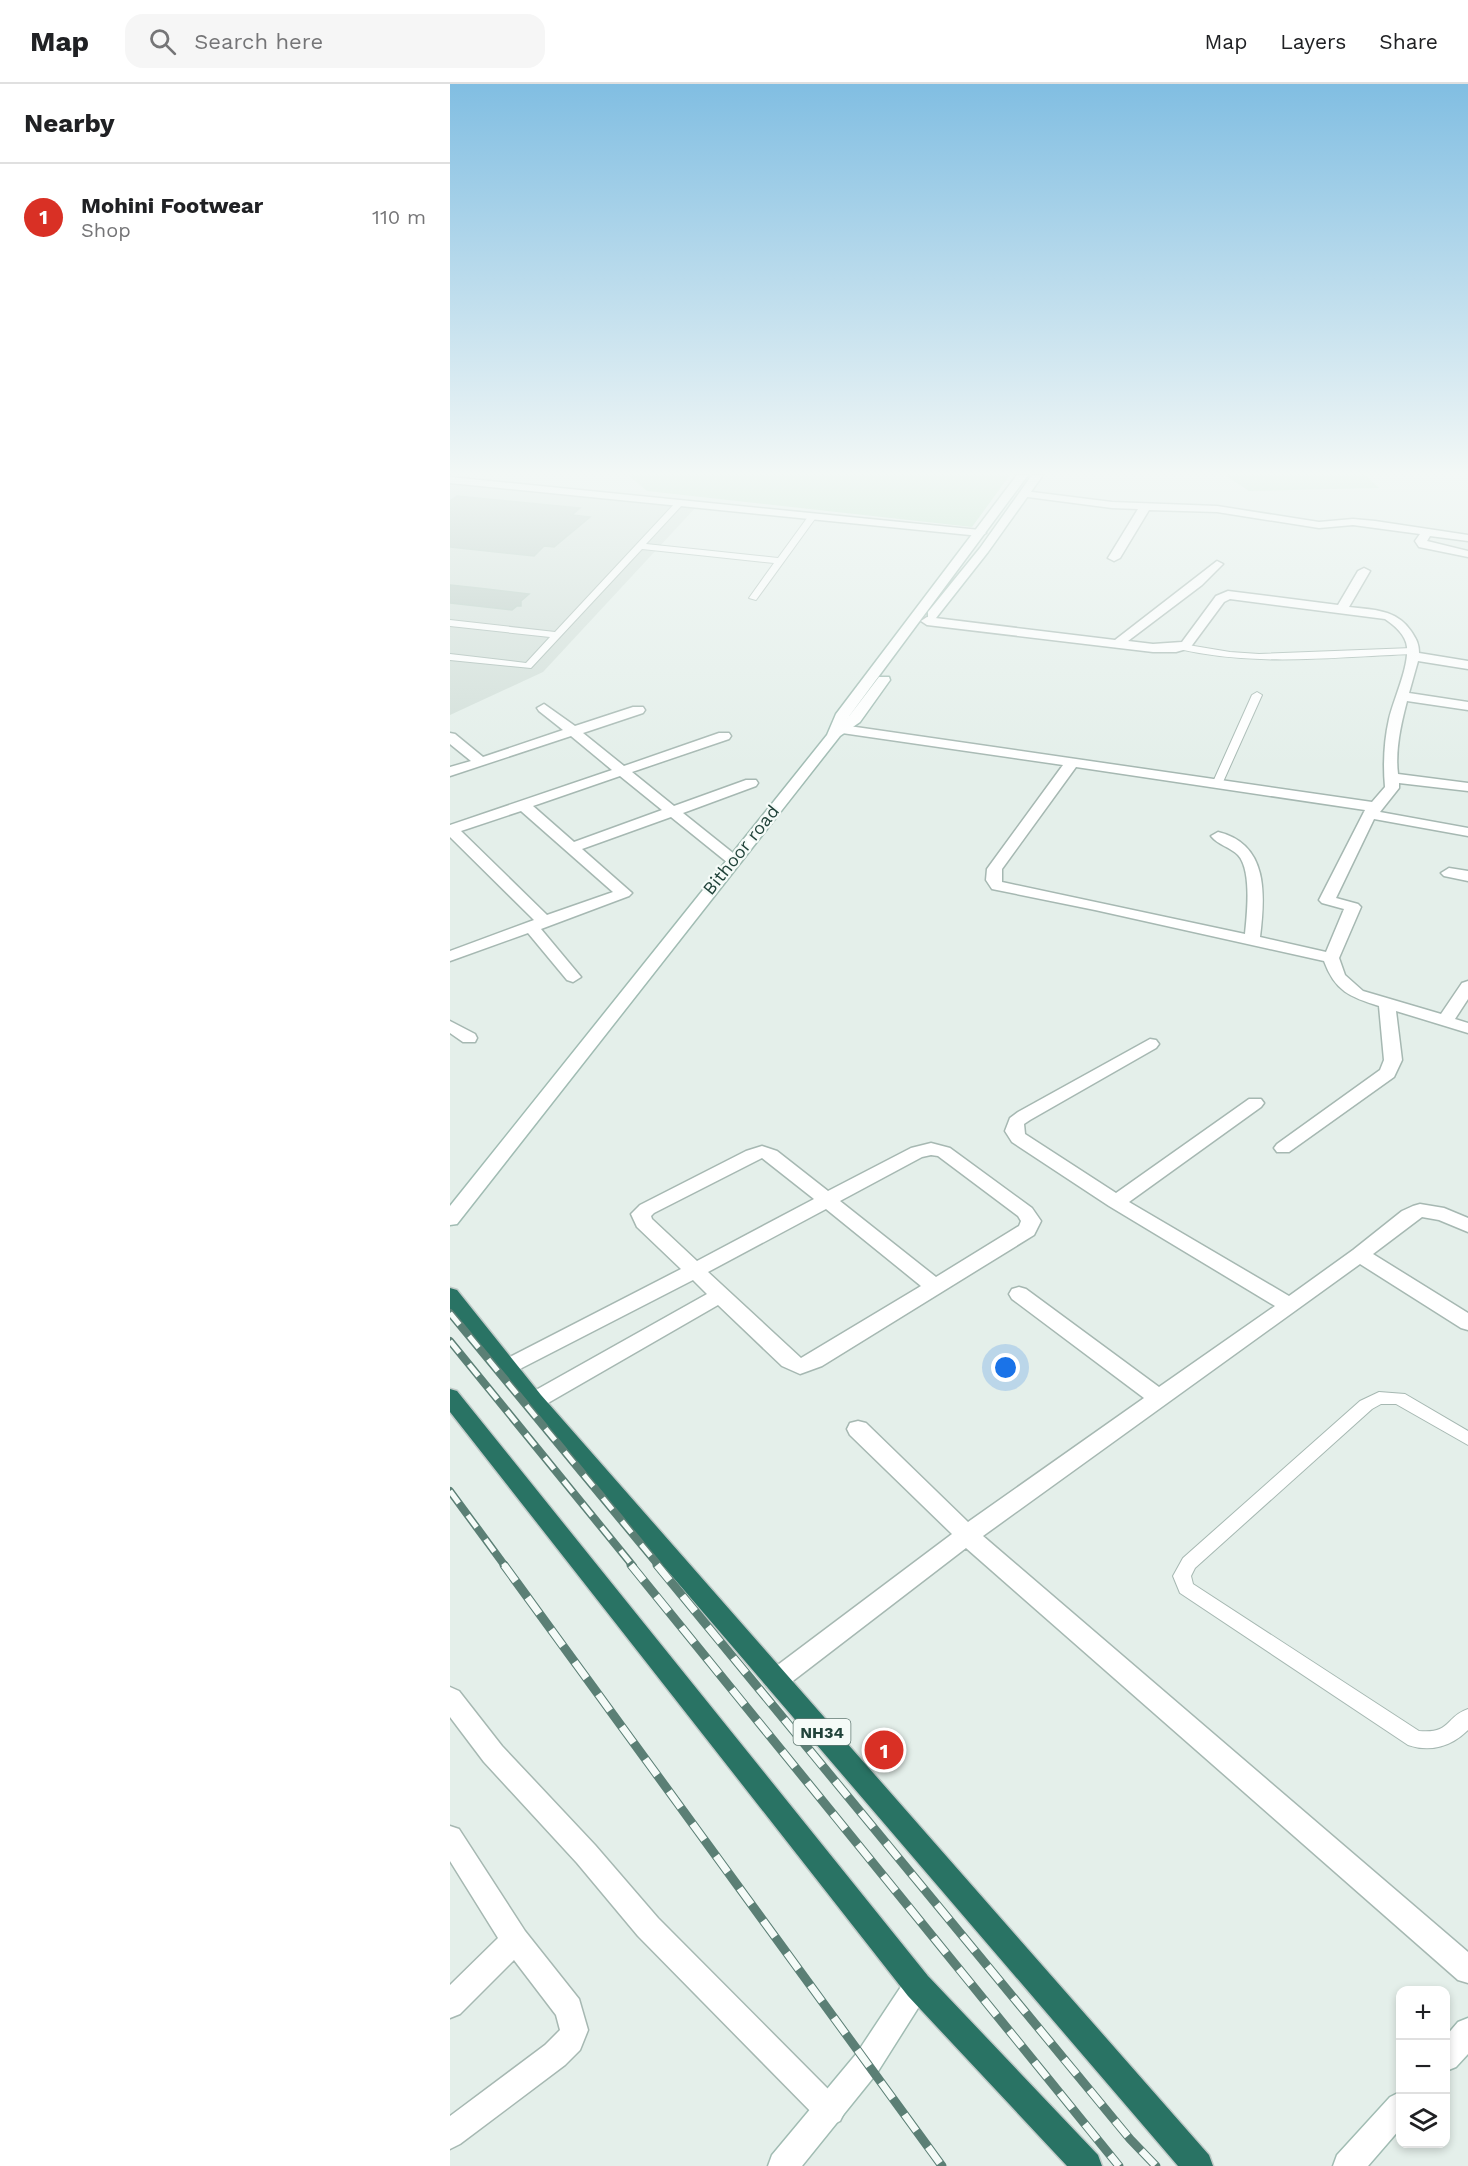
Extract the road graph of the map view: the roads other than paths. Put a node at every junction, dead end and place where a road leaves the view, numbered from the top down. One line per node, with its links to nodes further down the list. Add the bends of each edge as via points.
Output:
1 (616, 572): 11 (lane)
2 (772, 572): 7 (lane)
3 (950, 572): 23 (street, Bithoor road, via 841,717)
4 (964, 572): 9 (street)
5 (1209, 572): 12 (street)
6 (1363, 572): 8 (street)
7 (753, 597)
8 (1342, 609): 13 (street, via 1228,596 1220,600); 14 (street, via 1395,620 1410,638)
9 (927, 621): 12 (street); 23 (street, via 855,719)
10 (450, 623): 11 (lane)
11 (557, 635): 15 (lane, via 528,666)
12 (1118, 644): 13 (street)
13 (1182, 647): 14 (lane, via 1256,656)
14 (1412, 653): 16 (street); 18 (street)
15 (450, 657)
16 (1468, 665)
17 (1257, 695): 31 (lane)
18 (1402, 696): 19 (street); 30 (street, via 1394,733)
19 (1468, 706)
20 (544, 708): 22 (street)
21 (638, 710): 22 (street)
22 (574, 731): 26 (street); 28 (street)
23 (837, 732): 27 (street); 41 (street, Bithoor road)
24 (724, 736): 28 (street)
25 (450, 737): 26 (street)
26 (481, 762): 29 (street)
27 (1072, 762): 31 (street); 45 (street, via 994,869 994,883)
28 (621, 770): 34 (street); 36 (street)
29 (450, 772)
30 (1392, 778): 33 (street); 35 (street, via 1389,794)
31 (1218, 782): 35 (street)
32 (751, 783): 36 (street)
33 (1468, 787)
34 (523, 805): 37 (street); 40 (street)
35 (1373, 810): 38 (street); 47 (street, via 1326,900 1353,907)
36 (671, 812): 40 (street); 41 (street)
37 (450, 830): 44 (street)
38 (1468, 832)
39 (1218, 836): 45 (street, via 1244,853 1249,862 1256,903)
40 (574, 847): 44 (street, via 624,893)
41 (733, 860): 60 (street, Bithoor road)
42 (1449, 873): 43 (street)
43 (1468, 876)
44 (538, 925): 46 (street); 48 (street)
45 (1252, 940): 47 (street)
46 (450, 956)
47 (1331, 958): 50 (street, via 1347,988)
48 (573, 976)
49 (1468, 986): 51 (street)
50 (1387, 1005): 51 (street); 57 (street, via 1393,1060 1388,1073)
51 (1445, 1022): 53 (street)
52 (450, 1026): 54 (street)
53 (1468, 1028)
54 (469, 1038)
55 (1150, 1044): 59 (street, via 1024,1116 1013,1127 1018,1138)
56 (1255, 1103): 59 (street)
57 (1283, 1148)
58 (825, 1200): 63 (street); 63 (street, via 771,1155 762,1152 641,1214 644,1222); 64 (street); 64 (street, via 917,1152 931,1149 944,1152 1025,1212 1031,1221 1027,1230)
59 (1116, 1202): 68 (street)
60 (450, 1219)
61 (1468, 1226): 62 (street, via 1444,1214 1420,1210)
62 (1360, 1255): 68 (street); 69 (street)
63 (694, 1271): 67 (street); 70 (street)
64 (935, 1287): 67 (street, via 815,1361 800,1366 789,1361)
65 (1019, 1294): 72 (street)
66 (450, 1295): 70 (highway, NH34)
67 (720, 1296): 73 (street)
68 (1289, 1305): 72 (street)
69 (1468, 1323)
70 (507, 1367): 73 (highway, NH34)
71 (450, 1397): 83 (highway)
72 (1159, 1398): 76 (street)
73 (534, 1401): 77 (highway, NH34)
74 (858, 1429): 76 (street)
75 (1468, 1439): 79 (lane, via 1399,1398 1379,1398 1366,1405 1189,1563 1182,1576 1185,1588 1415,1739 1430,1741 1450,1736)
76 (967, 1535): 77 (street); 82 (street)
77 (776, 1680): 92 (highway, NH34)
78 (450, 1698): 87 (street, via 493,1754 648,1927)
79 (1468, 1717)
80 (450, 1838): 81 (street)
81 (515, 1940): 84 (street); 89 (street, via 569,2009 574,2030 555,2055)
82 (1468, 1970)
83 (918, 1986): 87 (street); 91 (highway)
84 (450, 2004)
85 (1468, 2032): 86 (street)
86 (1450, 2052)
87 (830, 2111): 90 (street)
88 (1396, 2113): 93 (street)
89 (450, 2134)
90 (783, 2166)
91 (1087, 2166)
92 (1198, 2166)
93 (1348, 2166)

